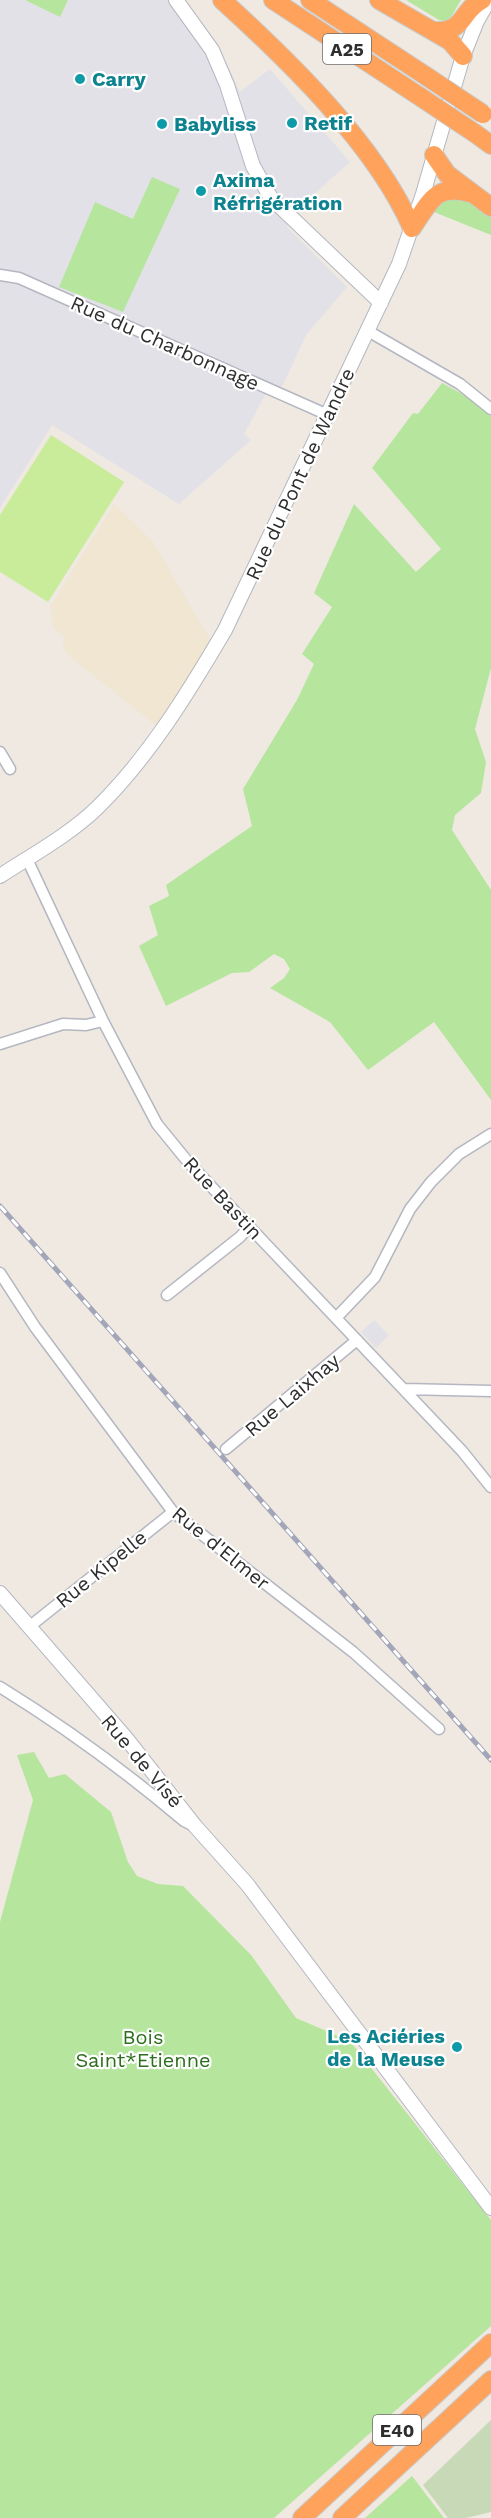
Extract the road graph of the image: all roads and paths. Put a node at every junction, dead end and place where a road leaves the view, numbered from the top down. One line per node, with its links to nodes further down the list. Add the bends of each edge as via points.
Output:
1 (176, 0): 18 (street, via 212,50 253,166 271,198)
2 (222, 0): 12 (highway, A25, via 305,82)
3 (273, 0): 10 (highway, A25, bridge)
4 (310, 0): 9 (highway, A25, bridge)
5 (379, 0): 7 (highway)
6 (486, 5): 7 (highway, via 473,4 456,28); 8 (street, Rue du Pont de Wandre)
7 (434, 31): 8 (highway)
8 (463, 56): 11 (street, Rue du Pont de Wandre)
9 (487, 117)
10 (484, 140)
11 (434, 155): 13 (street, Rue du Pont de Wandre); 14 (highway, via 443,171)
12 (394, 190): 13 (highway, via 408,196); 16 (highway, A25)
13 (423, 194): 16 (street, Rue du Pont de Wandre)
14 (471, 194): 15 (highway); 16 (highway, via 440,192)
15 (491, 207)
16 (412, 228): 18 (street, Rue du Pont de Wandre)
17 (0, 274): 21 (street, Rue du Charbonnage, via 19,278)
18 (381, 303): 19 (street, Rue du Pont de Wandre)
19 (368, 331): 20 (street, via 460,384); 21 (street, Rue du Pont de Wandre)
20 (491, 409)
21 (328, 415): 24 (street, Rue du Pont de Wandre, via 225,630 191,688 123,780 96,809)
22 (0, 752): 23 (street)
23 (10, 769)
24 (27, 858): 25 (street, Rue du Pont de Wandre); 26 (street, Rue Bastin)
25 (0, 876)
26 (103, 1021): 27 (street, via 63,1024); 29 (street, Rue Bastin, via 157,1124)
27 (0, 1044)
28 (491, 1134): 32 (street, via 459,1154 431,1182 410,1209 375,1277)
29 (250, 1226): 31 (street); 32 (street, Rue Bastin)
30 (0, 1274): 38 (street, Rue d'Elmer, via 35,1328)
31 (167, 1295)
32 (336, 1318): 33 (street, Rue Bastin)
33 (357, 1340): 34 (street, Rue Bastin); 36 (street, Rue Laixhay)
34 (404, 1389): 35 (street); 37 (street, Rue Bastin)
35 (491, 1391)
36 (226, 1449)
37 (491, 1487)
38 (172, 1512): 40 (street, Rue Kipelle); 42 (street, Rue d'Elmer, via 353,1652)
39 (0, 1593): 40 (street, Rue de Visé)
40 (29, 1627): 43 (street, Rue de Visé, via 126,1738)
41 (0, 1687): 43 (street, via 64,1727)
42 (439, 1729)
43 (195, 1826): 44 (street, Rue de Visé, via 247,1884)
44 (491, 2208)
45 (491, 2343): 47 (highway, E40)
46 (491, 2380): 48 (highway, E40)
47 (302, 2518)
48 (342, 2518)

